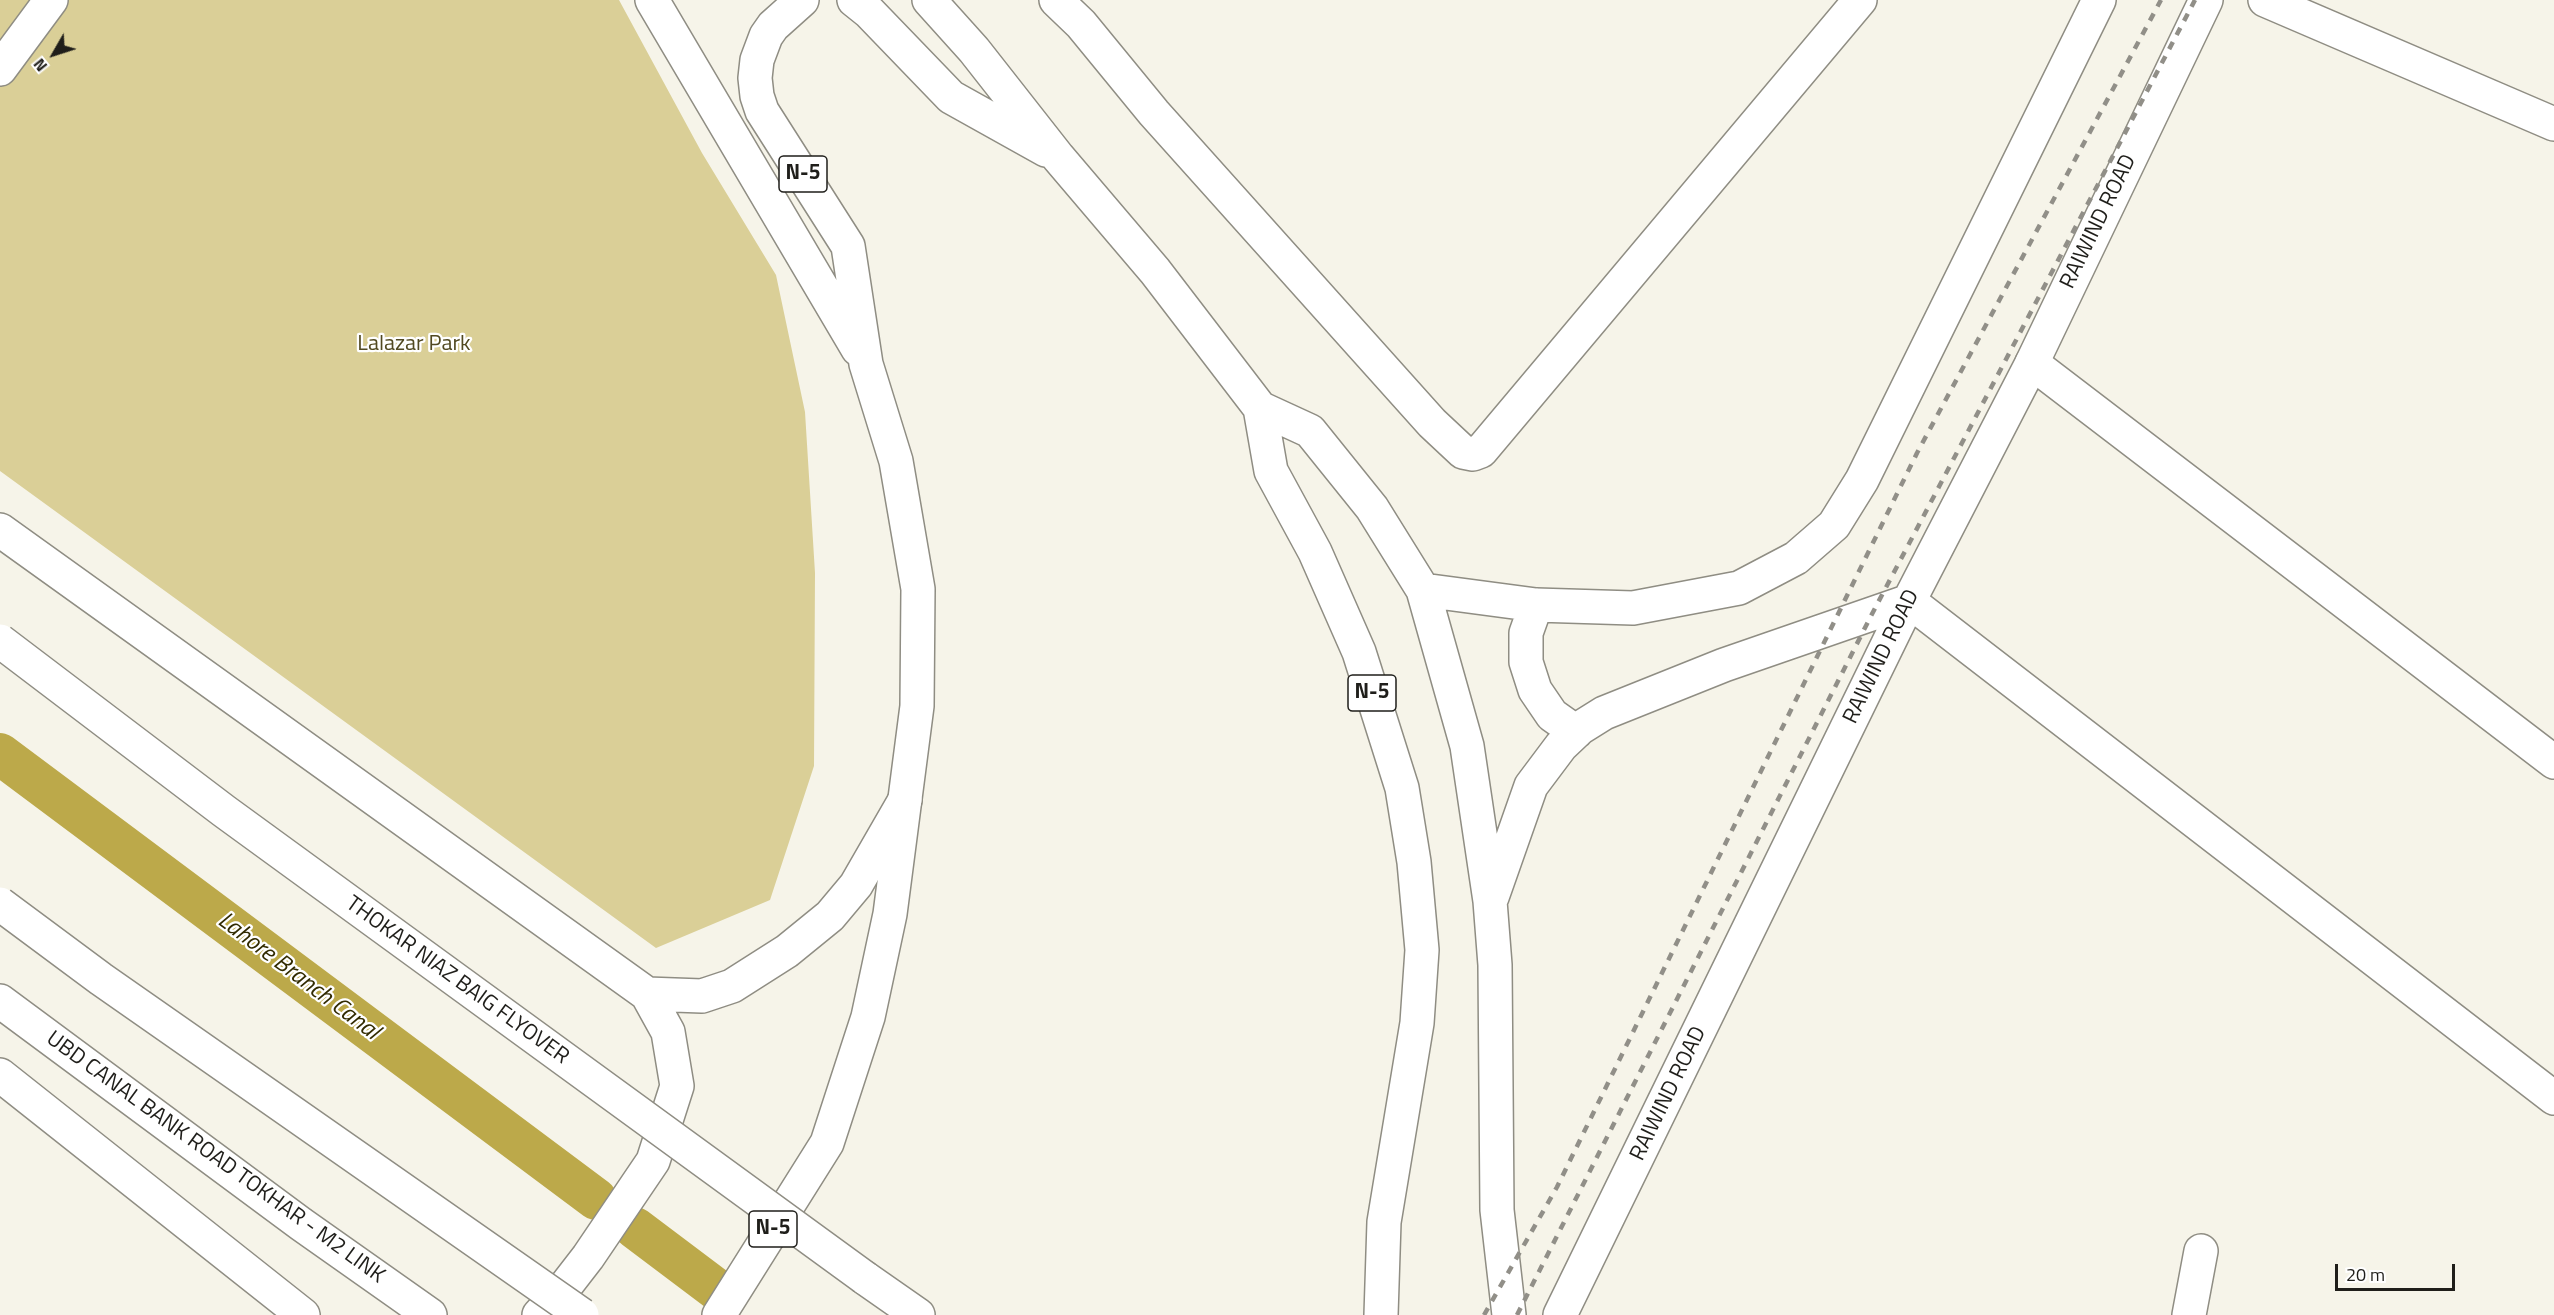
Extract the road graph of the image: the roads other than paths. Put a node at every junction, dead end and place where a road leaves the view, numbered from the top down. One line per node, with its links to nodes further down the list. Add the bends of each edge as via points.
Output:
1 (51, 0): 11 (main road)
2 (652, 0): 15 (main road)
3 (802, 0): 15 (main road, N-5, via 766,36 757,60 757,96 762,111 848,246)
4 (854, 0): 13 (main road, N-5, via 951,97)
5 (929, 0): 13 (main road, via 974,50)
6 (1056, 0): 7 (main road, via 1432,423 1463,452 1473,454 1489,442)
7 (1860, 0)
8 (2099, 0): 20 (main road, via 1862,480 1834,525 1796,558 1739,588 1633,608)
9 (2206, 0): 14 (main road, RAIWIND ROAD)
10 (2265, 0): 12 (main road)
11 (0, 69)
12 (2554, 124)
13 (1058, 157): 16 (main road, N-5, via 1155,271)
14 (2032, 363): 19 (main road, RAIWIND ROAD); 23 (main road)
15 (866, 364): 24 (main road, N-5, via 896,461 918,589 917,706)
16 (1260, 408): 18 (main road, via 1310,431 1372,508); 38 (main road, N-5, via 1271,471 1315,552 1359,652 1402,788 1414,862 1422,950 1417,1023 1384,1222)
17 (0, 530): 27 (main road)
18 (1423, 590): 20 (main road); 25 (main road, via 1467,747)
19 (1909, 601): 22 (main road, via 1702,674 1604,713); 30 (main road); 40 (main road, RAIWIND ROAD)
20 (1536, 605): 22 (main road, via 1526,633 1526,662 1535,690 1552,715)
21 (0, 641): 37 (main road, THOKAR NIAZ BAIG FLYOVER, bridge, via 224,812)
22 (1576, 732): 25 (main road, via 1532,786)
23 (2554, 762)
24 (905, 800): 27 (main road, via 856,885 830,916 787,951 732,986 702,996); 36 (main road, N-5, via 890,914 867,1017 827,1143)
25 (1490, 901): 39 (main road, via 1495,965 1497,1210)
26 (0, 904): 32 (main road, bridge, via 101,979)
27 (647, 994): 32 (main road, via 668,1032 677,1086 652,1161 588,1257)
28 (0, 1001): 34 (main road, UBD CANAL BANK ROAD TOKHAR - M2 LINK)
29 (0, 1075): 33 (main road)
30 (2554, 1098)
31 (2200, 1251): 41 (main road)
32 (573, 1302): 35 (main road)
33 (303, 1315)
34 (430, 1315)
35 (539, 1315)
36 (719, 1315)
37 (918, 1315)
38 (1381, 1315)
39 (1509, 1315)
40 (1560, 1315)
41 (2189, 1315)

